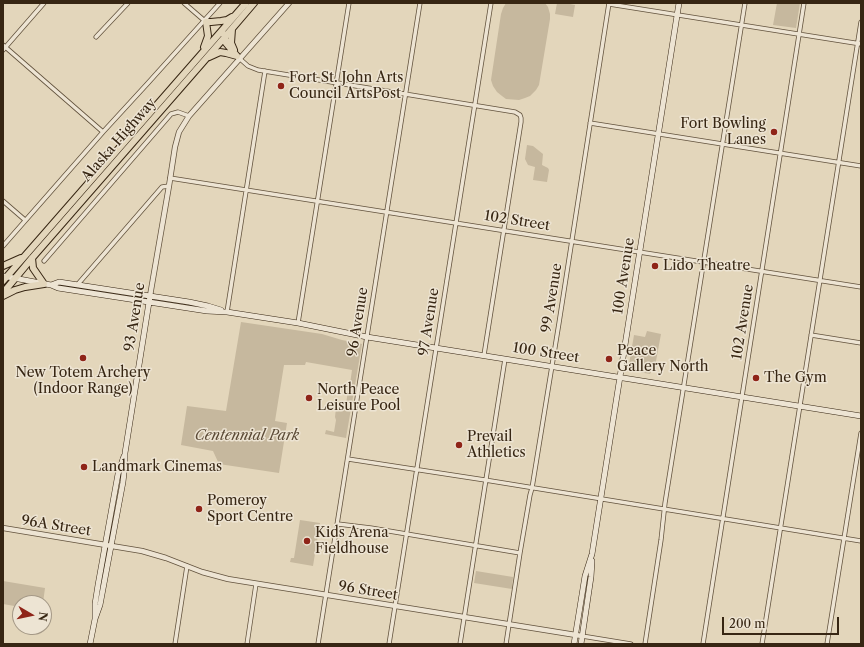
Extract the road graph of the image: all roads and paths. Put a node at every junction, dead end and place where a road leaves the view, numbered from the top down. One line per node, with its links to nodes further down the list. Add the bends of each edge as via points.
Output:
1 (44, 3): 27 (street)
2 (128, 3): 23 (street)
3 (184, 3): 17 (street)
4 (220, 3): 17 (street)
5 (246, 3): 15 (highway, Alaska Highway)
6 (254, 3): 21 (highway, Alaska Highway)
7 (289, 3): 30 (street, 93 Avenue)
8 (349, 3): 32 (street)
9 (420, 3): 33 (street, 96 Avenue)
10 (491, 3): 34 (street, 97 Avenue)
11 (679, 3): 16 (main road, 100 Avenue)
12 (745, 3): 19 (street)
13 (804, 3): 22 (street, 102 Avenue)
14 (609, 4): 16 (street); 36 (street, 99 Avenue)
15 (235, 15): 17 (highway, via 228,20); 20 (highway, Alaska Highway)
16 (677, 15): 19 (street); 38 (main road, 100 Avenue)
17 (206, 21): 24 (highway); 29 (highway, via 208,36); 37 (street)
18 (861, 22): 26 (street)
19 (741, 25): 22 (street); 39 (street)
20 (223, 29): 24 (highway, Alaska Highway); 25 (highway)
21 (232, 30): 25 (highway, Alaska Highway); 30 (highway, via 231,43)
22 (799, 34): 26 (street); 40 (street, 102 Avenue)
23 (96, 37)
24 (215, 38): 28 (highway); 29 (highway, Alaska Highway)
25 (224, 38): 28 (highway, Alaska Highway); 30 (highway)
26 (859, 44): 41 (street)
27 (4, 47): 37 (street)
28 (214, 50): 29 (highway, Alaska Highway)
29 (204, 56): 30 (highway, via 220,52); 55 (highway, Alaska Highway); 56 (highway, Alaska Highway)
30 (239, 58): 31 (street, via 252,68); 35 (street, 93 Avenue)
31 (265, 71): 32 (street); 45 (street)
32 (335, 83): 33 (street); 47 (street)
33 (406, 94): 34 (street); 48 (street, 96 Avenue)
34 (474, 105): 50 (street, 97 Avenue); 51 (street, via 520,115)
35 (189, 116): 43 (street, 93 Avenue, via 176,138); 57 (street, via 178,112 172,114)
36 (590, 123): 38 (street); 52 (street, 99 Avenue)
37 (103, 132): 49 (street)
38 (658, 134): 39 (street); 54 (main road, 100 Avenue)
39 (722, 144): 40 (street); 58 (street)
40 (781, 153): 41 (street); 60 (street, 102 Avenue)
41 (839, 162): 42 (street); 63 (street)
42 (861, 166)
43 (170, 178): 44 (street, 93 Avenue); 45 (street, 102 Street)
44 (169, 186): 65 (street, via 162,187); 71 (street, 93 Avenue)
45 (246, 190): 47 (street, 102 Street); 73 (street)
46 (3, 201): 49 (street)
47 (317, 201): 48 (street, 102 Street); 74 (street)
48 (387, 212): 50 (street, 102 Street); 76 (street, 96 Avenue)
49 (25, 220): 53 (street)
50 (456, 223): 51 (street, 102 Street); 78 (street, 97 Avenue)
51 (504, 230): 52 (street, 102 Street); 79 (street)
52 (572, 241): 54 (street, 102 Street); 81 (street, 99 Avenue)
53 (3, 246)
54 (640, 252): 58 (street, 102 Street); 82 (main road, 100 Avenue)
55 (25, 256): 59 (highway); 61 (highway, Alaska Highway)
56 (32, 258): 62 (highway, Alaska Highway); 64 (highway, via 33,268)
57 (44, 261)
58 (704, 262): 60 (street, 102 Street); 83 (street)
59 (3, 266)
60 (762, 272): 63 (street, 102 Street); 84 (street, 102 Avenue)
61 (4, 278): 62 (main road, 100 Street)
62 (16, 279): 64 (main road, 100 Street); 70 (highway, Alaska Highway)
63 (820, 281): 67 (street, 102 Street); 75 (street)
64 (44, 284): 66 (main road, 100 Street); 70 (highway)
65 (78, 284): 66 (main road, 100 Street, via 59,282); 68 (main road, 100 Street)
66 (51, 285): 69 (main road, 100 Street)
67 (861, 287)
68 (113, 290): 69 (main road, via 95,290); 71 (main road, 100 Street)
69 (89, 293): 72 (main road, 100 Street)
70 (3, 294)
71 (150, 296): 72 (main road, 93 Avenue); 73 (main road, 100 Street, via 208,306)
72 (149, 303): 73 (main road, 100 Street); 88 (main road, 93 Avenue)
73 (227, 312): 74 (main road, 100 Street)
74 (298, 323): 76 (main road, 100 Street)
75 (811, 335): 77 (street); 85 (street)
76 (367, 337): 78 (main road, 100 Street); 89 (street, 96 Avenue)
77 (861, 343)
78 (436, 348): 79 (main road, 100 Street); 90 (street, 97 Avenue)
79 (484, 355): 80 (main road, 100 Street)
80 (505, 359): 81 (main road, 100 Street); 91 (street)
81 (552, 366): 82 (main road, 100 Street); 92 (street, 99 Avenue)
82 (620, 377): 83 (main road, 100 Street); 93 (main road, 100 Avenue)
83 (684, 387): 84 (main road, 100 Street); 94 (street)
84 (742, 396): 85 (main road, 100 Street); 95 (street, 102 Avenue)
85 (800, 406): 86 (main road, 100 Street); 98 (street)
86 (861, 416)
87 (861, 433): 100 (street)
88 (125, 453): 102 (main road, 93 Avenue, via 118,474); 103 (main road, 93 Avenue)
89 (348, 459): 90 (street); 96 (street, 96 Avenue)
90 (416, 470): 91 (street); 99 (street, 97 Avenue)
91 (485, 480): 92 (street); 104 (street)
92 (532, 488): 93 (street); 105 (street, 99 Avenue)
93 (600, 500): 94 (street); 106 (main road, 100 Avenue)
94 (665, 510): 95 (street); 126 (street)
95 (722, 519): 98 (street); 127 (street, 102 Avenue)
96 (338, 524): 99 (street); 109 (street, 96 Avenue)
97 (3, 528): 102 (street, 96A Street)
98 (780, 528): 100 (street); 128 (street)
99 (406, 534): 104 (street); 110 (street, 97 Avenue)
100 (844, 538): 101 (street); 129 (street)
101 (861, 541)
102 (105, 544): 103 (street, 96 Street); 112 (main road, 93 Avenue)
103 (111, 545): 107 (street, 96 Street, via 152,553); 112 (main road, 93 Avenue)
104 (476, 545): 105 (street); 111 (street)
105 (520, 552): 113 (street, 99 Avenue)
106 (592, 554): 114 (main road, 100 Avenue, via 585,576); 115 (main road, 100 Avenue)
107 (187, 566): 108 (street, 96 Street, via 222,578); 117 (street)
108 (256, 584): 109 (street, 96 Street); 118 (street)
109 (326, 596): 110 (street, 96 Street); 119 (street, 96 Avenue)
110 (395, 606): 111 (street, 96 Street); 120 (street, 97 Avenue)
111 (464, 618): 113 (street, 96 Street); 121 (street)
112 (95, 619): 116 (main road, 93 Avenue)
113 (509, 625): 114 (street, 96 Street); 122 (street, 99 Avenue)
114 (576, 635): 115 (street, 96 Street); 123 (main road, 100 Avenue)
115 (582, 636): 124 (main road, 100 Avenue); 125 (street, 96 Street)
116 (90, 644)
117 (175, 644)
118 (247, 644)
119 (318, 644)
120 (389, 644)
121 (460, 644)
122 (506, 644)
123 (574, 644)
124 (581, 644)
125 (631, 644)
126 (645, 644)
127 (703, 644)
128 (762, 644)
129 (827, 644)

